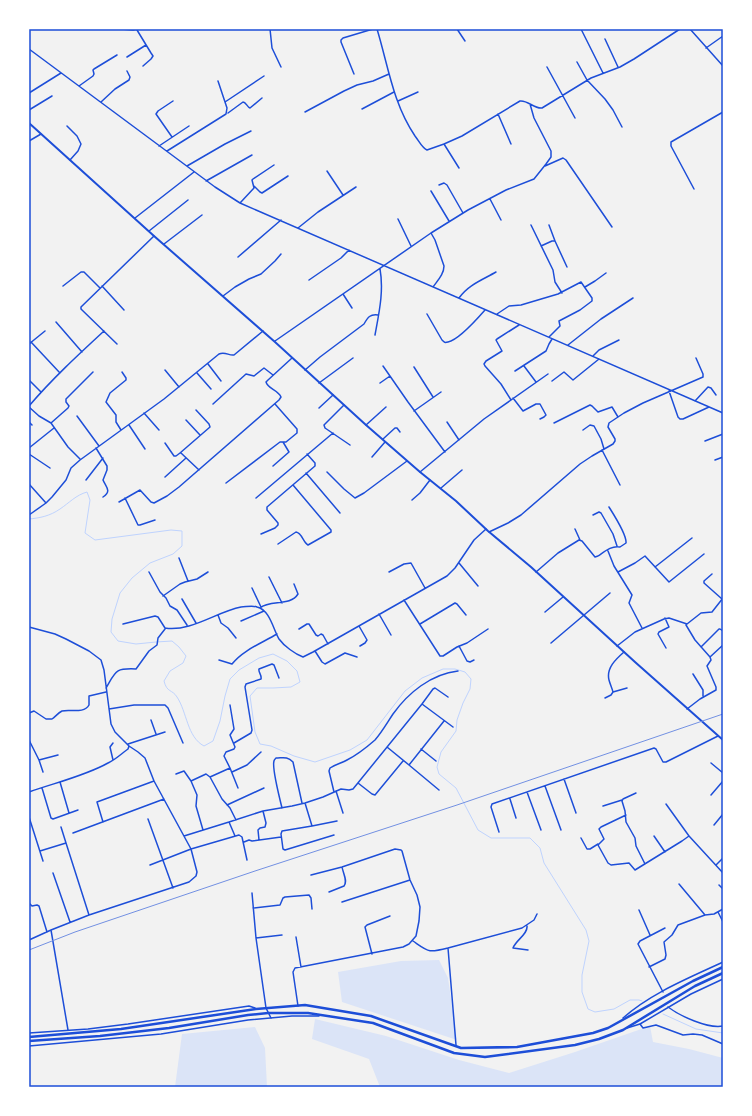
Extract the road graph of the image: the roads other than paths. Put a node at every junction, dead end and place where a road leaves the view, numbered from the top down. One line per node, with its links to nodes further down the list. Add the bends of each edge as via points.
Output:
1 (122, 29): 2 (street)
2 (138, 29): 14 (street)
3 (270, 29): 22 (street, via 272,48)
4 (373, 29): 28 (street, via 343,38 340,42)
5 (377, 29): 29 (street)
6 (457, 29): 13 (street)
7 (582, 29): 27 (street)
8 (680, 29): 10 (street)
9 (690, 29): 15 (street)
10 (675, 30): 24 (street, via 634,59)
11 (723, 36): 15 (street)
12 (605, 39): 24 (street)
13 (465, 41)
14 (146, 45): 18 (street); 20 (street, via 153,56)
15 (706, 48): 21 (street)
16 (29, 49): 26 (street)
17 (117, 55): 33 (street, via 94,69 93,76)
18 (127, 57)
19 (577, 62): 31 (street)
20 (143, 66)
21 (723, 66)
22 (281, 67)
23 (547, 67): 37 (street)
24 (618, 67): 27 (street)
25 (127, 71): 41 (street, via 130,77 128,80)
26 (61, 73): 33 (street); 36 (street)
27 (603, 73): 31 (street)
28 (354, 74)
29 (389, 74): 34 (street); 47 (street, via 357,85)
30 (264, 76): 42 (street)
31 (587, 80): 37 (street); 55 (street, via 605,99)
32 (218, 81): 42 (street)
33 (79, 86): 41 (street)
34 (395, 92): 43 (street); 45 (street)
35 (418, 92): 43 (street)
36 (29, 93)
37 (562, 95): 44 (street, via 539,109); 51 (street)
38 (52, 96): 46 (street)
39 (262, 98): 49 (street, via 250,108 243,102)
40 (173, 101): 58 (street, via 156,114)
41 (101, 102): 62 (street)
42 (225, 102): 49 (street)
43 (398, 102): 60 (street, via 408,126 424,149 430,150)
44 (530, 104): 50 (street, via 522,100); 68 (street, via 534,118 551,151 551,157)
45 (362, 109)
46 (29, 110)
47 (306, 112)
48 (723, 112): 77 (street, via 671,142)
49 (226, 114): 63 (street)
50 (498, 114): 60 (street); 61 (street)
51 (575, 118)
52 (30, 125): 57 (main road)
53 (67, 126): 65 (street, via 81,144 78,152)
54 (189, 126): 58 (street)
55 (622, 127)
56 (251, 131): 67 (street)
57 (41, 134): 59 (street); 65 (main road)
58 (172, 137): 62 (street)
59 (29, 141)
60 (444, 144): 69 (street)
61 (511, 144)
62 (159, 146): 63 (street)
63 (167, 151): 67 (street)
64 (252, 155): 73 (street)
65 (70, 160): 85 (main road)
66 (274, 165): 75 (street, via 252,179)
67 (187, 166): 71 (street)
68 (545, 166): 80 (street, via 534,179); 92 (street, via 563,158 566,160)
69 (459, 168)
70 (327, 171): 79 (street)
71 (194, 172): 73 (street); 85 (street)
72 (288, 176): 75 (street, via 262,193)
73 (206, 181): 82 (street)
74 (439, 185): 83 (street, via 446,185)
75 (254, 186): 82 (street)
76 (356, 187): 79 (street)
77 (694, 189)
78 (431, 191): 89 (street)
79 (343, 195): 93 (street)
80 (490, 199): 83 (street); 88 (street)
81 (188, 200): 94 (street)
82 (240, 203): 87 (street)
83 (463, 213): 89 (street)
84 (202, 215): 98 (street)
85 (135, 218): 94 (main road)
86 (398, 219): 99 (street)
87 (281, 220): 93 (street); 103 (street)
88 (501, 220)
89 (449, 221): 95 (street)
90 (531, 225): 100 (street)
91 (549, 225): 97 (street)
92 (612, 227)
93 (298, 228): 101 (street)
94 (149, 231): 96 (main road)
95 (431, 233): 99 (street); 112 (street, via 444,268)
96 (154, 236): 98 (main road); 111 (street)
97 (555, 241): 100 (street); 105 (street)
98 (164, 244): 116 (main road)
99 (411, 246): 104 (street)
100 (541, 246): 114 (street)
101 (349, 250): 104 (street); 109 (street)
102 (281, 254): 116 (street, via 261,274)
103 (238, 257)
104 (384, 265): 106 (street); 112 (street)
105 (567, 267)
106 (380, 268): 115 (street); 124 (street, via 382,284)
107 (496, 272): 117 (street, via 470,286)
108 (606, 273): 113 (street)
109 (309, 280)
110 (63, 286): 111 (street, via 84,272)
111 (101, 287): 120 (street); 128 (street, via 81,307)
112 (433, 287): 117 (street)
113 (585, 287): 114 (street, via 580,282); 131 (street, via 592,301 559,321 560,326)
114 (562, 293): 123 (street, via 507,307)
115 (342, 294): 119 (street); 134 (street)
116 (223, 296): 129 (main road)
117 (459, 298): 121 (street)
118 (633, 298): 137 (street)
119 (352, 308)
120 (124, 310)
121 (486, 310): 122 (street, via 467,329 447,343 442,340); 123 (street)
122 (427, 314)
123 (496, 314): 126 (street)
124 (378, 315): 130 (street); 149 (street, via 368,317 364,324)
125 (56, 322): 138 (street)
126 (520, 324): 131 (street); 173 (street, via 496,338 501,352 484,364)
127 (45, 331): 135 (street)
128 (104, 331): 136 (street); 138 (street)
129 (263, 331): 134 (main road); 144 (street, via 236,354 222,353)
130 (375, 335)
131 (549, 337): 132 (street)
132 (552, 339): 137 (street); 146 (street, via 546,351)
133 (619, 340): 139 (street)
134 (274, 342): 140 (main road)
135 (30, 343): 153 (street)
136 (117, 344)
137 (568, 345): 139 (street)
138 (82, 352): 153 (street)
139 (593, 356): 143 (street)
140 (292, 358): 149 (main road); 156 (street)
141 (353, 358): 162 (street)
142 (696, 358): 166 (street, via 703,377)
143 (599, 359): 160 (street, via 573,380 564,372); 166 (street)
144 (208, 364): 154 (street); 159 (street)
145 (383, 366): 157 (street)
146 (524, 366): 150 (street); 161 (street)
147 (414, 367): 171 (street)
148 (164, 370): 164 (street)
149 (305, 370): 162 (main road)
150 (515, 371)
151 (93, 372): 192 (street, via 66,399 68,408)
152 (122, 372): 198 (street, via 126,380 110,393 106,402 115,414)
153 (60, 373): 167 (street)
154 (197, 373): 164 (street); 165 (street)
155 (548, 374): 161 (street)
156 (273, 375): 175 (street, via 264,368 254,376 246,374); 176 (street, via 266,383 280,396)
157 (390, 376): 163 (street); 183 (street)
158 (29, 380): 167 (street)
159 (222, 381)
160 (552, 381)
161 (536, 382): 172 (street)
162 (319, 383): 169 (main road)
163 (380, 383)
164 (179, 388): 185 (street)
165 (211, 389)
166 (670, 390): 174 (street); 180 (street, via 680,419); 187 (street)
167 (41, 392): 178 (street)
168 (441, 392): 171 (street)
169 (332, 395): 177 (main road); 181 (street)
170 (716, 395): 174 (street, via 708,388)
171 (433, 397): 183 (street)
172 (513, 398): 173 (street); 188 (street, via 523,411 540,404 546,415)
173 (511, 400): 206 (street)
174 (695, 401): 180 (street)
175 (213, 404)
176 (275, 404): 208 (street, via 298,430 293,437); 230 (street)
177 (344, 405): 196 (main road); 202 (street, via 324,424)
178 (29, 407): 192 (street)
179 (386, 407): 196 (street)
180 (709, 407): 184 (street)
181 (319, 408)
182 (196, 410): 204 (street, via 210,426)
183 (414, 411): 217 (street)
184 (723, 413)
185 (144, 414): 195 (street); 199 (street)
186 (77, 416): 212 (street)
187 (618, 417): 193 (street, via 612,407 598,412 590,405); 216 (street, via 608,426 615,443)
188 (540, 419)
189 (186, 420): 204 (street)
190 (29, 422): 194 (street)
191 (447, 422): 206 (street)
192 (51, 423): 197 (street)
193 (554, 423)
194 (32, 425)
195 (129, 425): 198 (street); 215 (street)
196 (366, 425): 205 (main road)
197 (55, 428): 213 (street); 225 (street)
198 (121, 430): 212 (street)
199 (159, 430)
200 (583, 430): 216 (street, via 594,426)
201 (400, 432): 205 (street, via 395,428)
202 (333, 433): 211 (street); 220 (street)
203 (723, 434): 207 (street)
204 (200, 436): 218 (street)
205 (382, 439): 209 (main road)
206 (459, 440): 217 (street)
207 (705, 441)
208 (283, 442): 228 (street, via 289,452); 238 (street)
209 (385, 442): 221 (street); 227 (main road)
210 (165, 443): 218 (street, via 174,456)
211 (350, 444)
212 (99, 446): 214 (street)
213 (29, 448)
214 (96, 448): 223 (street); 225 (street)
215 (146, 449)
216 (603, 450): 241 (street); 256 (street, via 580,464 521,515)
217 (445, 452): 233 (street)
218 (180, 453): 224 (street)
219 (29, 454): 229 (street)
220 (307, 454): 234 (street, via 315,464); 245 (street)
221 (372, 457)
222 (723, 457): 226 (street)
223 (103, 458): 236 (street); 243 (street, via 107,470 103,481 108,492)
224 (186, 458): 230 (street); 235 (street)
225 (80, 460): 248 (street)
226 (715, 460)
227 (407, 461): 232 (street, via 355,498); 233 (main road)
228 (273, 466)
229 (50, 468)
230 (199, 470): 244 (street, via 154,503 140,490)
231 (462, 470): 242 (street)
232 (327, 472)
233 (420, 472): 237 (main road)
234 (306, 473): 240 (street); 250 (street)
235 (165, 477)
236 (86, 480)
237 (430, 480): 242 (main road); 246 (street)
238 (226, 483)
239 (29, 484): 248 (street)
240 (293, 485): 257 (street, via 267,508 278,525); 260 (street, via 331,532 308,545 296,532)
241 (620, 485)
242 (441, 488): 254 (main road)
243 (103, 497)
244 (125, 498): 247 (street); 253 (street, via 138,525)
245 (256, 498)
246 (412, 500)
247 (119, 502)
248 (46, 503): 251 (street)
249 (609, 507): 261 (street, via 627,541 621,547)
250 (340, 513)
251 (29, 515)
252 (593, 515): 261 (street, via 601,513)
253 (155, 520)
254 (486, 529): 256 (main road); 265 (street, via 474,540)
255 (575, 529): 259 (street)
256 (489, 532): 270 (main road)
257 (261, 534)
258 (692, 538): 266 (street)
259 (580, 540): 262 (street, via 595,556); 270 (street, via 558,553)
260 (278, 544)
261 (617, 546): 262 (street)
262 (608, 550): 271 (street)
263 (704, 554): 266 (street, via 669,582)
264 (178, 558): 274 (street)
265 (459, 563): 276 (street); 278 (street, via 450,574)
266 (655, 567): 271 (street, via 645,556)
267 (149, 572): 280 (street)
268 (208, 572): 274 (street)
269 (389, 572): 278 (street, via 410,563)
270 (536, 572): 281 (main road)
271 (618, 572): 306 (street, via 632,595 629,603)
272 (712, 574): 283 (street, via 704,583)
273 (269, 577): 285 (street)
274 (188, 581): 280 (street)
275 (294, 584): 285 (street, via 297,596)
276 (478, 586)
277 (252, 588): 288 (street)
278 (425, 588): 284 (street)
279 (610, 593): 294 (street)
280 (163, 596): 301 (street, via 171,608 177,610)
281 (563, 597): 290 (street); 294 (main road)
282 (182, 599): 297 (street)
283 (723, 599): 286 (street)
284 (404, 600): 291 (street); 299 (street)
285 (282, 603): 288 (street, via 264,605)
286 (719, 603): 287 (street); 300 (street, via 711,612 703,612)
287 (723, 606)
288 (260, 608): 289 (street); 292 (street, via 244,607)
289 (264, 611): 296 (street); 309 (street)
290 (545, 612)
291 (379, 614): 302 (street); 310 (street)
292 (218, 615): 297 (street); 311 (street, via 222,624)
293 (466, 615): 299 (street, via 455,603)
294 (583, 616): 312 (street); 317 (main road)
295 (665, 618): 300 (street); 306 (street); 319 (street, via 669,627 658,634)
296 (241, 621)
297 (196, 623): 301 (street)
298 (123, 624): 304 (street, via 155,616)
299 (420, 624): 316 (street, via 440,656)
300 (685, 624): 318 (street)
301 (187, 626): 304 (street)
302 (359, 626): 313 (street); 315 (street, via 367,640)
303 (29, 627): 329 (street, via 55,634 99,658 104,670)
304 (166, 628): 329 (street, via 158,638 157,644 136,669 118,670)
305 (488, 628): 316 (street)
306 (642, 628): 317 (street)
307 (299, 629): 313 (street, via 309,624 316,635 323,635)
308 (723, 631): 318 (street, via 719,629)
309 (277, 634): 320 (street, via 282,642 302,656); 324 (street, via 247,651 232,664)
310 (391, 635)
311 (236, 638)
312 (551, 643)
313 (328, 644): 320 (street)
314 (723, 645): 323 (street)
315 (360, 646)
316 (459, 646): 325 (street, via 467,661)
317 (617, 646): 321 (main road)
318 (701, 647): 323 (street)
319 (666, 648)
320 (315, 651): 322 (street, via 325,664 345,653)
321 (624, 652): 332 (street, via 613,662 609,670); 339 (main road)
322 (357, 657)
323 (710, 657): 333 (street, via 707,666 716,688)
324 (219, 660)
325 (474, 660)
326 (458, 671): 380 (street, via 438,676 420,687 406,699 374,740 354,756 330,768)
327 (693, 674): 333 (street, via 702,687)
328 (279, 678): 349 (street, via 272,664 259,669 261,679 245,685 252,732)
329 (106, 688): 331 (street)
330 (627, 688): 332 (street)
331 (107, 692): 338 (street); 340 (street, via 89,696 89,705 86,709 61,712 53,719 46,719 33,711)
332 (613, 692): 335 (street)
333 (703, 696): 339 (street)
334 (448, 697): 336 (street, via 433,688)
335 (605, 698)
336 (422, 704): 342 (street); 353 (street)
337 (230, 705): 349 (street, via 234,729 230,734)
338 (109, 709): 351 (street, via 134,705 165,705); 352 (street, via 111,724)
339 (687, 709): 346 (main road)
340 (29, 713)
341 (151, 720): 345 (street)
342 (444, 721): 343 (street); 354 (street)
343 (453, 727)
344 (165, 732): 345 (street)
345 (156, 734): 352 (street)
346 (718, 736): 348 (main road); 369 (street, via 666,762 663,762 654,748)
347 (29, 740): 357 (street)
348 (723, 740)
349 (234, 742): 363 (street, via 235,748 224,755)
350 (113, 743): 358 (street, via 110,747)
351 (183, 743)
352 (128, 745): 358 (street, via 128,748); 370 (street, via 144,758)
353 (387, 747): 359 (street); 374 (street)
354 (421, 749): 360 (street); 362 (street)
355 (261, 752): 365 (street, via 247,765)
356 (58, 755): 357 (street)
357 (39, 760): 364 (street)
358 (113, 760): 373 (street)
359 (403, 760): 362 (street); 374 (street, via 375,795)
360 (436, 761)
361 (710, 763): 366 (street)
362 (408, 765): 379 (street)
363 (230, 768): 365 (street); 368 (street)
364 (43, 772)
365 (232, 772): 377 (street)
366 (723, 773)
367 (176, 774): 371 (street, via 184,771)
368 (210, 777): 371 (street, via 206,774); 391 (street)
369 (564, 779): 375 (street); 398 (street)
370 (154, 781): 385 (street); 406 (street, via 97,802)
371 (191, 781): 411 (street, via 197,795 196,806)
372 (723, 781): 384 (street)
373 (59, 782): 376 (street); 396 (street)
374 (358, 783): 380 (street, via 353,789 341,788)
375 (545, 786): 382 (street); 413 (street)
376 (42, 788): 381 (street); 396 (street, via 51,818)
377 (238, 788)
378 (264, 788): 391 (street)
379 (439, 790)
380 (335, 791): 388 (street); 397 (street)
381 (29, 792)
382 (527, 792): 386 (street); 412 (street)
383 (636, 793): 387 (street)
384 (710, 795)
385 (164, 799): 406 (street); 417 (street)
386 (510, 799): 402 (street); 414 (street, via 491,806)
387 (622, 800): 392 (street); 400 (street)
388 (305, 802): 389 (street); 409 (street)
389 (302, 803): 393 (street); 393 (street, via 292,762 288,758 276,758 274,766)
390 (666, 804): 420 (street)
391 (228, 805): 404 (street)
392 (603, 806)
393 (283, 808): 395 (street)
394 (78, 810): 396 (street)
395 (263, 811): 404 (street); 423 (street, via 266,825 258,830)
396 (70, 813)
397 (344, 813)
398 (576, 813)
399 (723, 814): 408 (street)
400 (626, 815): 426 (street, via 600,828 604,839); 434 (street, via 626,822)
401 (29, 817): 428 (street)
402 (516, 818)
403 (148, 819): 431 (street)
404 (236, 820): 407 (street)
405 (337, 821): 409 (street)
406 (104, 822): 415 (street)
407 (229, 822): 411 (street); 418 (street)
408 (714, 825)
409 (312, 826): 421 (street, via 281,832)
410 (61, 827): 425 (street)
411 (203, 830): 417 (street)
412 (541, 830)
413 (561, 830)
414 (499, 832)
415 (73, 833)
416 (334, 835): 421 (street, via 285,850)
417 (184, 836): 427 (street)
418 (235, 836): 424 (street, via 241,836); 427 (street)
419 (654, 836): 429 (street)
420 (688, 836): 429 (street); 436 (street)
421 (281, 837): 423 (street)
422 (581, 838): 426 (street, via 587,849)
423 (259, 840): 424 (street)
424 (243, 842): 432 (street)
425 (66, 843): 428 (street); 456 (street)
426 (598, 844): 434 (street, via 611,865 629,863 635,870)
427 (191, 849): 431 (street); 444 (street, via 196,876 189,882)
428 (39, 851): 433 (street)
429 (665, 852): 434 (street)
430 (723, 858): 436 (street)
431 (162, 860): 435 (street); 444 (street)
432 (247, 860)
433 (43, 861)
434 (645, 864)
435 (150, 865)
436 (716, 865): 438 (street)
437 (342, 867): 440 (street); 441 (street, via 398,849 402,851); 446 (street, via 346,881 344,886)
438 (723, 872)
439 (53, 873): 459 (street)
440 (311, 875)
441 (410, 880): 448 (street); 470 (street, via 420,907 418,929)
442 (680, 884): 457 (street)
443 (719, 885): 445 (street)
444 (172, 888): 456 (street)
445 (723, 889)
446 (329, 892)
447 (252, 893): 450 (street)
448 (342, 902)
449 (29, 903): 464 (street, via 32,906 39,906)
450 (253, 908): 451 (street, via 280,905 285,897 309,895); 468 (street)
451 (312, 909)
452 (723, 909): 454 (street)
453 (639, 910): 466 (street)
454 (718, 912): 457 (street); 460 (street)
455 (537, 914): 461 (street)
456 (89, 915): 459 (street)
457 (705, 915): 476 (street, via 676,927 664,942 665,959)
458 (390, 916): 473 (street, via 365,927)
459 (70, 922): 463 (street)
460 (723, 922)
461 (527, 926): 471 (street); 472 (street, via 527,931 512,948)
462 (665, 928): 466 (street)
463 (52, 930): 464 (street); 491 (street)
464 (47, 932): 469 (street)
465 (282, 935): 468 (street)
466 (650, 935): 476 (street, via 638,944)
467 (296, 937): 475 (street)
468 (256, 938): 483 (street)
469 (29, 940)
470 (412, 941): 471 (street, via 429,951); 473 (street, via 403,948)
471 (448, 948): 498 (street)
472 (528, 950)
473 (372, 954): 475 (street)
474 (723, 962): 480 (street)
475 (301, 967): 481 (street, via 295,968 293,972)
476 (649, 967): 480 (street)
477 (723, 967): 488 (highway, via 692,981)
478 (723, 974): 492 (highway, via 696,986)
479 (723, 979): 482 (street)
480 (663, 992): 488 (street, via 634,1009)
481 (298, 1006): 483 (highway); 498 (highway, via 306,1005 371,1016)
482 (668, 1007): 489 (street); 490 (street, via 701,1023)
483 (266, 1008): 484 (highway); 485 (street)
484 (256, 1009): 491 (street, via 249,1006); 494 (highway, via 121,1029)
485 (268, 1013): 486 (highway); 487 (street); 495 (highway, via 169,1028)
486 (329, 1016): 487 (street); 492 (highway, via 372,1023 454,1053 485,1057 575,1045)
487 (271, 1018): 497 (street, via 161,1034)
488 (619, 1022): 498 (highway, via 593,1033 517,1047)
489 (640, 1024): 492 (street); 496 (street, via 643,1028 656,1025 683,1035 697,1034)
490 (723, 1026)
491 (68, 1030): 493 (street)
492 (623, 1030)
493 (29, 1033)
494 (29, 1037)
495 (29, 1041)
496 (723, 1044)
497 (29, 1046)
498 (456, 1046)

